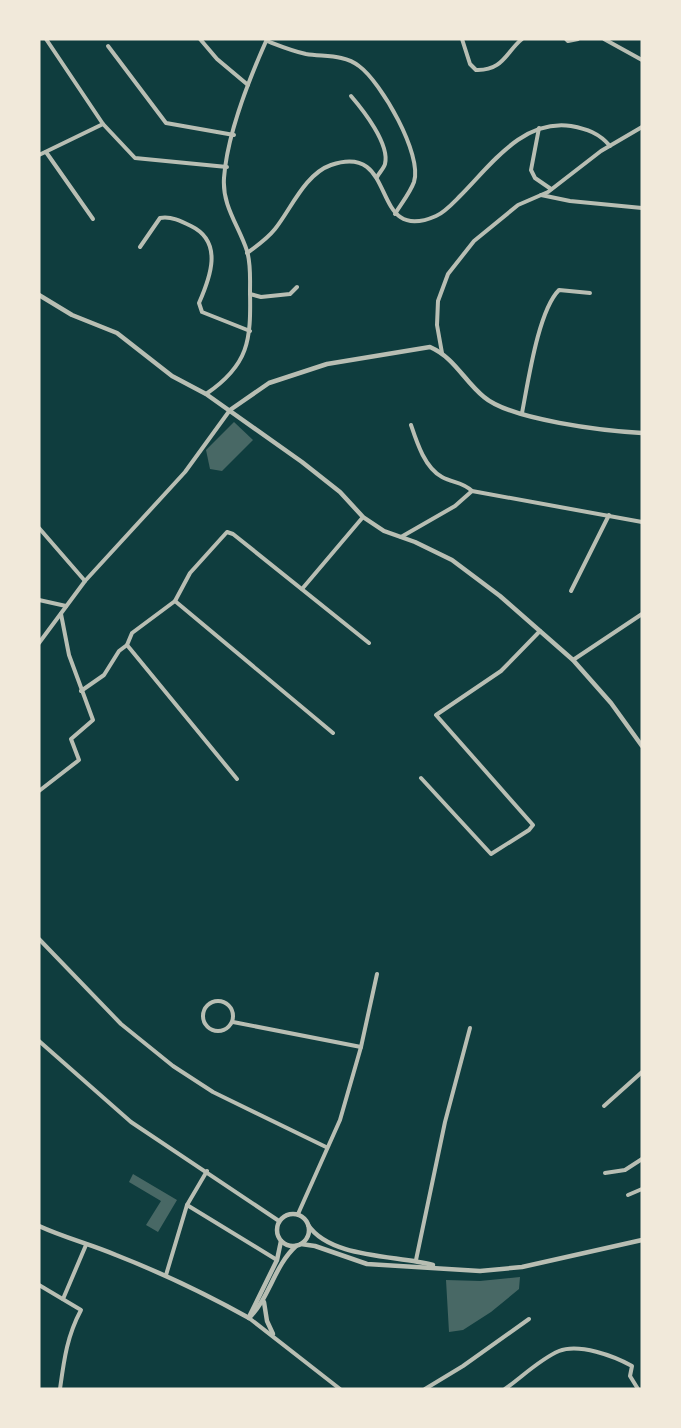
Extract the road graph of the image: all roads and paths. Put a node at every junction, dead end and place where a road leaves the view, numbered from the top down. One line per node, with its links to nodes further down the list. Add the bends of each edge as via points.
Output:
1 (46, 39): 13 (street)
2 (200, 39): 11 (street)
3 (462, 39): 4 (street, via 470,64 476,70 485,70 507,58)
4 (522, 39)
5 (566, 39): 6 (street)
6 (578, 39)
7 (604, 39): 10 (street)
8 (267, 40): 11 (street); 25 (street, via 291,50 339,57 358,65 378,87 415,166 414,182)
9 (108, 46): 16 (street, via 166,123)
10 (642, 60)
11 (248, 85): 16 (street)
12 (351, 96): 21 (street, via 384,148 385,164)
13 (103, 124): 18 (street); 20 (street, via 135,158)
14 (642, 127): 17 (street)
15 (539, 128): 17 (street, via 580,128 600,135); 22 (street, via 531,170 535,178); 25 (street, via 498,156 438,215 414,222)
16 (234, 135): 20 (street)
17 (610, 146): 22 (street)
18 (46, 152): 19 (street); 26 (street)
19 (39, 155)
20 (227, 167): 28 (street, via 226,207)
21 (377, 177): 25 (street); 28 (street, via 365,165 350,162 321,169 274,231)
22 (551, 189): 23 (street)
23 (540, 195): 24 (street); 34 (street, via 518,205 482,234 448,274 438,301)
24 (642, 208)
25 (395, 214)
26 (93, 219)
27 (140, 247): 33 (street, via 160,218 198,229 211,250 213,264 200,307 202,312)
28 (247, 253): 31 (street)
29 (297, 287): 31 (street, via 290,294)
30 (590, 293): 37 (street, via 559,290 554,296 540,332)
31 (250, 294): 33 (street)
32 (39, 295): 35 (street, via 72,315 117,333 172,376)
33 (250, 331): 35 (street, via 238,366)
34 (442, 353): 36 (street, via 430,347 410,348 327,364 269,383); 37 (street, via 485,399)
35 (206, 394): 36 (street)
36 (230, 410): 42 (street, via 325,480); 46 (street, via 172,486)
37 (522, 413): 39 (street)
38 (411, 425): 40 (street, via 421,454 441,477)
39 (642, 433)
40 (472, 491): 41 (street); 45 (street, via 455,506)
41 (609, 515): 43 (street); 48 (street)
42 (363, 517): 45 (street); 47 (street)
43 (642, 522)
44 (39, 528): 46 (street)
45 (400, 537): 54 (street, via 452,560)
46 (85, 581): 51 (street)
47 (302, 589): 50 (street, via 226,532 190,573); 56 (street)
48 (571, 591)
49 (39, 600): 51 (street)
50 (175, 601): 57 (street, via 132,633); 60 (street)
51 (66, 606): 52 (street)
52 (61, 613): 55 (street); 59 (street)
53 (642, 614): 58 (street)
54 (540, 631): 58 (street); 62 (street, via 501,671 436,715 533,825 529,830 491,854)
55 (39, 643)
56 (369, 643)
57 (127, 645): 59 (street, via 104,675); 63 (street)
58 (573, 660): 61 (street)
59 (81, 691): 64 (street, via 93,720 71,739 79,760)
60 (333, 733)
61 (642, 746)
62 (422, 778)
63 (237, 779)
64 (39, 791)
65 (39, 939): 73 (street, via 122,1024 173,1066 213,1092)
66 (377, 974): 70 (street)
67 (233, 1022): 67 (street, via 231,1007 223,1001 213,1002 203,1013 204,1023 211,1030 221,1031); 70 (street)
68 (470, 1028): 89 (street, via 445,1122)
69 (39, 1041): 75 (street, via 131,1122)
70 (361, 1047): 73 (street, via 340,1120)
71 (642, 1072): 72 (street)
72 (604, 1107)
73 (326, 1148): 80 (street)
74 (642, 1159): 76 (street, via 625,1170)
75 (207, 1171): 79 (street); 81 (street)
76 (605, 1173)
77 (642, 1189): 78 (street)
78 (628, 1195)
79 (187, 1205): 88 (street); 91 (street)
80 (298, 1214): 81 (street, via 287,1214); 82 (street)
81 (279, 1221): 85 (street)
82 (309, 1225): 87 (street, via 308,1236); 89 (street, via 324,1239 355,1251)
83 (39, 1226): 86 (street)
84 (642, 1239): 90 (street, via 522,1267 480,1271)
85 (281, 1241): 87 (street); 88 (street)
86 (86, 1245): 91 (street); 93 (street)
87 (298, 1245): 90 (street, via 315,1246 367,1264); 94 (street, via 285,1258)
88 (277, 1260): 95 (street)
89 (416, 1260): 90 (street)
90 (439, 1267)
91 (166, 1275): 95 (street)
92 (39, 1285): 93 (street)
93 (63, 1299): 99 (street, via 81,1310 71,1328)
94 (264, 1299): 95 (street); 97 (street)
95 (249, 1318): 97 (street)
96 (529, 1319): 98 (street)
97 (273, 1334): 100 (street)
98 (428, 1388)
99 (60, 1389)
100 (340, 1389)
101 (505, 1389): 102 (street, via 558,1352 570,1348 605,1355 632,1366 630,1376)
102 (638, 1389)

